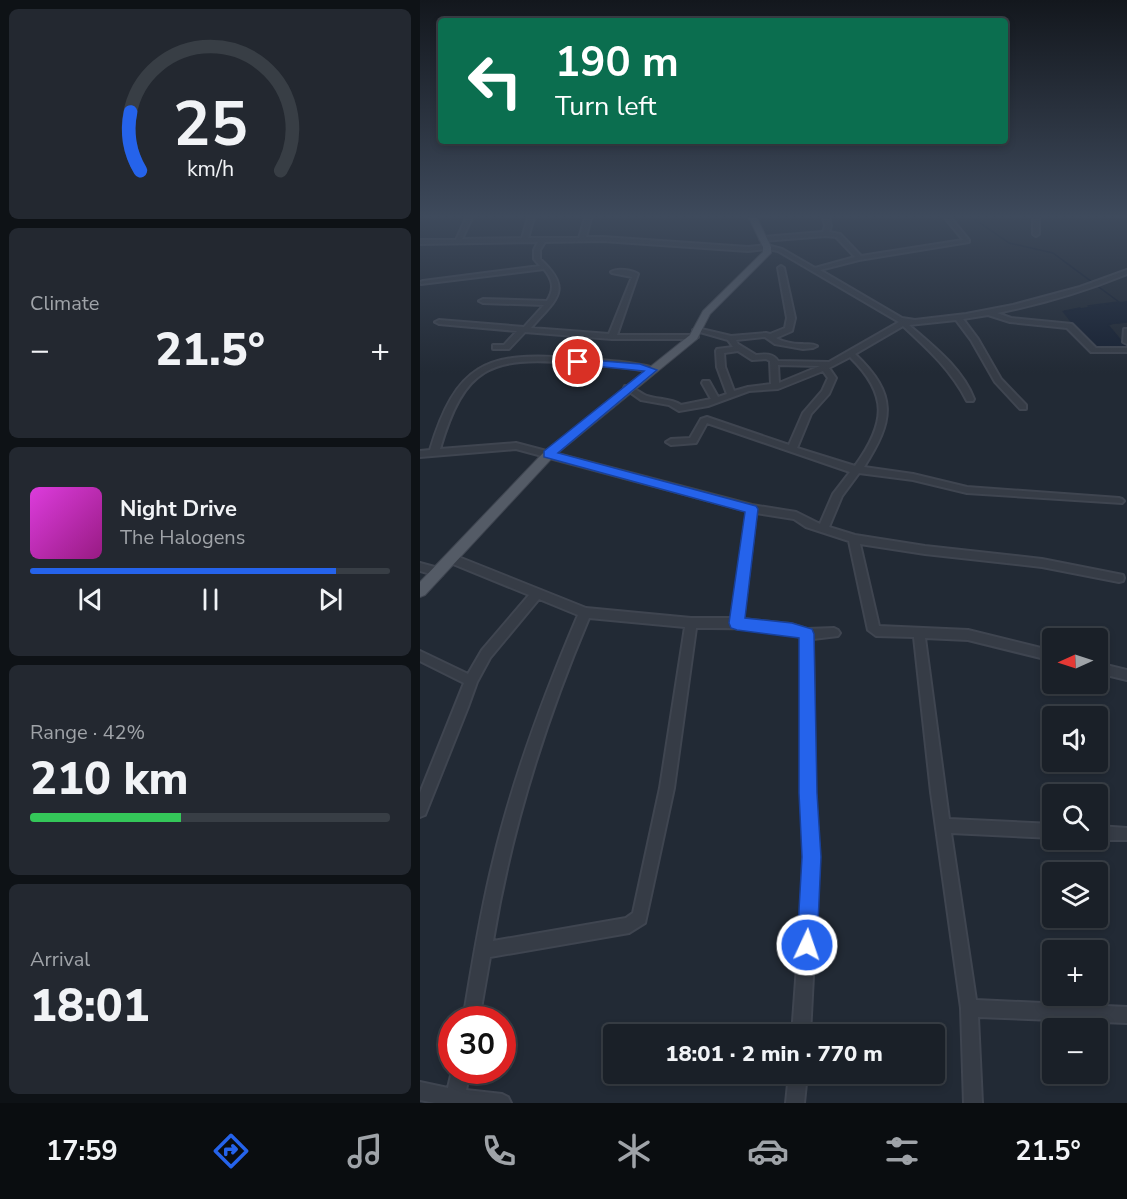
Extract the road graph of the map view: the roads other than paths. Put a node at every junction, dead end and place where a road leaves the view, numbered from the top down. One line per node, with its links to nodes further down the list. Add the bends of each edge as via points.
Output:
1 (527, 269): 8 (street)
2 (548, 269): 10 (street, via 557,282 554,297)
3 (745, 269): 17 (main road)
4 (781, 269): 19 (street, via 791,318 789,329)
5 (813, 270): 14 (street)
6 (614, 272): 18 (street, via 635,277)
7 (1127, 272): 11 (street)
8 (423, 283)
9 (483, 301): 10 (street)
10 (548, 303): 15 (street)
11 (990, 312): 12 (street); 25 (street, via 1010,320 1069,326 1094,350)
12 (958, 318): 14 (street); 36 (street, via 998,380)
13 (439, 322): 15 (street)
14 (904, 322): 26 (street); 35 (street, via 949,366)
15 (525, 329): 18 (street); 23 (street, via 506,347)
16 (1127, 331): 21 (street)
17 (695, 333): 18 (street); 20 (street); 29 (main road)
18 (612, 337)
19 (771, 337): 20 (street); 22 (street, via 802,347)
20 (731, 338): 24 (street)
21 (1127, 342)
22 (813, 346)
23 (496, 347)
24 (740, 348): 27 (street, via 755,358 771,358); 33 (street, via 719,354)
25 (1127, 350)
26 (850, 353): 28 (street); 42 (street, via 880,385 884,414 879,435)
27 (775, 363): 28 (street); 31 (street)
28 (827, 366): 31 (street); 38 (street, via 831,385 807,413)
29 (651, 370): 32 (main road); 39 (street, via 536,360 489,366 454,400)
30 (706, 383): 34 (street)
31 (776, 387): 33 (street)
32 (628, 388): 34 (street, via 644,398 679,408); 41 (main road)
33 (731, 394): 34 (street)
34 (715, 399)
35 (970, 399)
36 (1023, 407)
37 (670, 442): 38 (street, via 693,441 707,420)
38 (792, 449): 42 (street)
39 (434, 453): 40 (street); 41 (street, via 516,446)
40 (420, 454)
41 (549, 454): 44 (street); 47 (main road)
42 (856, 469): 43 (street, via 967,490); 45 (street, via 839,493)
43 (1119, 501)
44 (752, 509): 45 (street, via 796,516); 55 (street)
45 (824, 528): 46 (street)
46 (854, 539): 50 (street, via 1042,563); 57 (street, via 872,627 882,633)
47 (452, 559): 49 (main road); 52 (street)
48 (420, 567): 49 (street)
49 (438, 572): 51 (main road)
50 (1119, 578)
51 (420, 591)
52 (537, 594): 53 (street); 63 (street, via 486,654)
53 (585, 613): 54 (street); 69 (street, via 523,780 501,860)
54 (692, 623): 55 (street); 69 (street, via 667,788 640,918 629,925)
55 (737, 623): 58 (street)
56 (834, 633): 58 (street)
57 (919, 633): 59 (street, via 968,635); 65 (street)
58 (807, 634): 73 (street, via 812,857)
59 (1042, 653)
60 (420, 656): 63 (street)
61 (1108, 670): 62 (street)
62 (1127, 675)
63 (471, 680): 64 (street)
64 (420, 810)
65 (944, 826): 66 (street); 71 (street)
66 (1042, 830)
67 (1108, 833): 68 (street)
68 (1125, 834)
69 (484, 950): 70 (street)
70 (474, 1006)
71 (969, 1008): 72 (street); 80 (street)
72 (1127, 1015)
73 (802, 1024)
74 (458, 1084): 77 (street)
75 (797, 1084): 79 (street)
76 (420, 1091): 77 (street)
77 (455, 1098): 78 (street)
78 (502, 1103)
79 (795, 1103)
80 (973, 1103)

